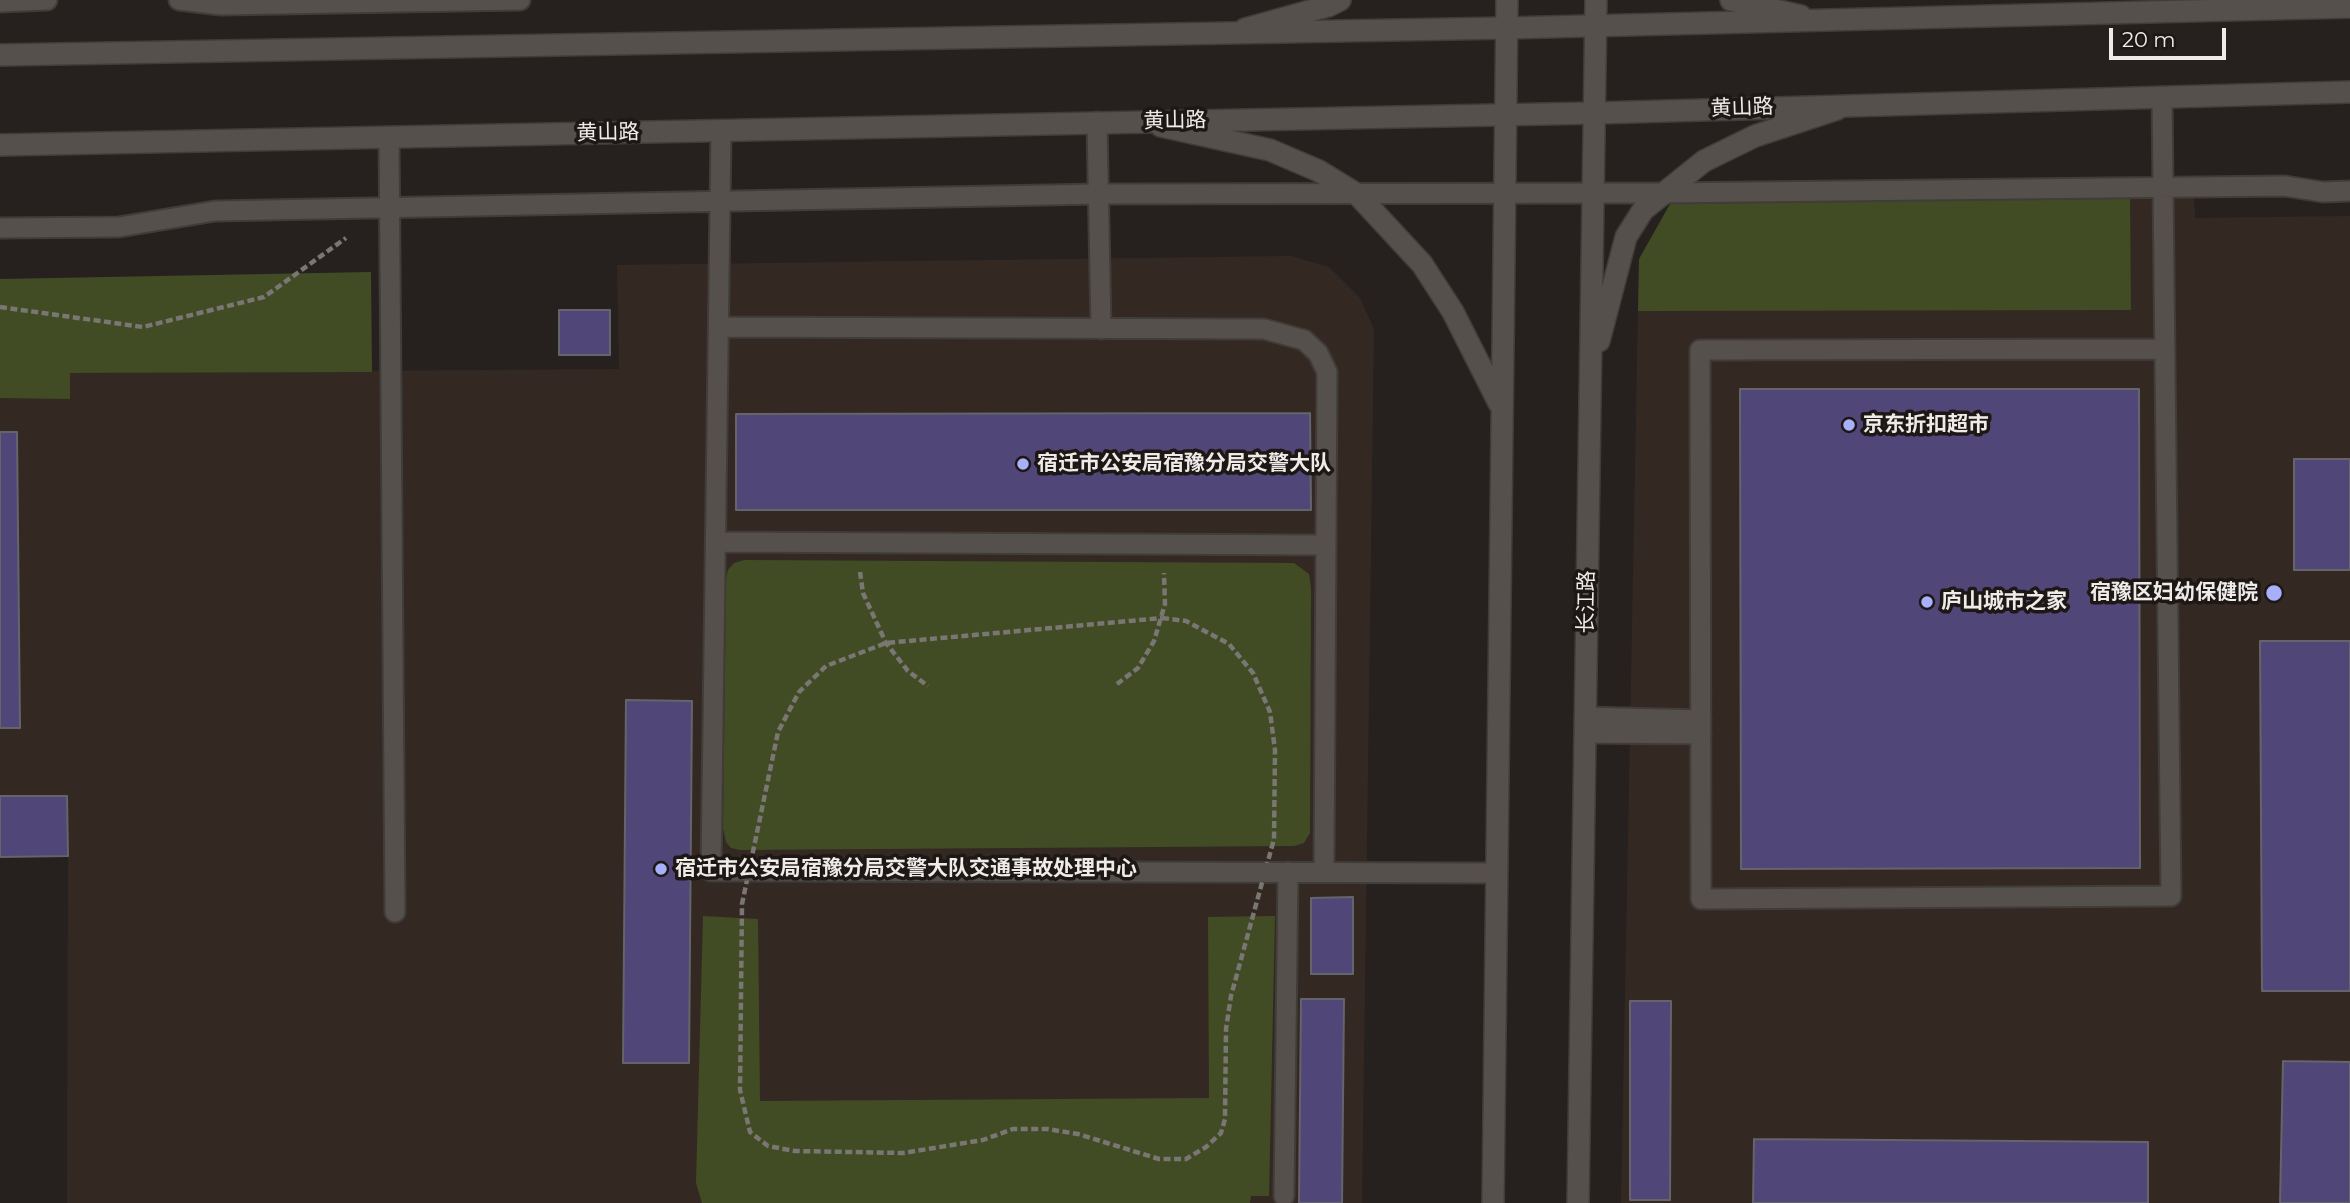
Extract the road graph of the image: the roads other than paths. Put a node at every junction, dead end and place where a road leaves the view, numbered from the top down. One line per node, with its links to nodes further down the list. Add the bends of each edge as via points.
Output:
1 (47, 0): 8 (lane)
2 (178, 0): 3 (lane, via 221,5)
3 (520, 0)
4 (1340, 0): 14 (main road)
5 (1507, 0): 13 (main road)
6 (1596, 0): 12 (main road, 长江路)
7 (1731, 0): 11 (main road)
8 (0, 2)
9 (2146, 6): 10 (main road); 11 (main road)
10 (2350, 7)
11 (1820, 20): 12 (main road)
12 (1596, 26): 13 (main road); 19 (main road, 长江路)
13 (1507, 28): 14 (main road); 20 (main road)
14 (1230, 33): 15 (main road)
15 (0, 54)
16 (2350, 92): 17 (main road, 黄山路)
17 (2162, 97): 18 (main road, 黄山路); 26 (lane)
18 (1847, 105): 19 (main road, 黄山路); 29 (main road, via 1755,136 1704,162)
19 (1595, 113): 20 (main road, 黄山路); 28 (main road, 长江路)
20 (1504, 114): 22 (main road, 黄山路); 31 (main road)
21 (1097, 122): 22 (main road, 黄山路); 23 (main road, 黄山路); 30 (lane)
22 (1142, 122): 32 (main road, via 1270,150 1320,171)
23 (721, 131): 24 (main road, 黄山路); 33 (lane)
24 (389, 137): 25 (main road, 黄山路); 34 (lane)
25 (0, 145)
26 (2163, 188): 27 (lane, via 2285,186); 29 (lane); 38 (lane)
27 (2350, 191)
28 (1594, 193): 29 (lane); 31 (lane); 39 (main road, 长江路)
29 (1662, 193): 39 (main road, via 1626,237)
30 (1098, 194): 32 (lane); 33 (lane); 37 (lane)
31 (1504, 194): 32 (lane); 40 (main road)
32 (1357, 195): 40 (main road, via 1422,264 1453,312)
33 (721, 201): 34 (lane); 36 (lane)
34 (389, 207): 35 (lane, via 215,211 119,227); 48 (lane)
35 (0, 228)
36 (719, 327): 37 (lane); 41 (lane)
37 (1101, 329): 42 (lane, via 1265,329 1304,340 1318,353 1326,372)
38 (2165, 349): 44 (lane, via 1700,350); 44 (lane, via 2171,896 1701,899)
39 (1591, 373): 43 (main road, 长江路)
40 (1502, 408): 47 (main road)
41 (716, 542): 42 (lane); 45 (lane, via 712,871)
42 (1326, 545): 46 (lane)
43 (1585, 725): 44 (lane); 51 (main road, 长江路)
44 (1701, 727)
45 (1288, 872): 46 (lane); 49 (lane)
46 (1324, 872): 47 (lane)
47 (1497, 873): 50 (main road)
48 (395, 912)
49 (1284, 1196)
50 (1493, 1203)
51 (1578, 1203)

